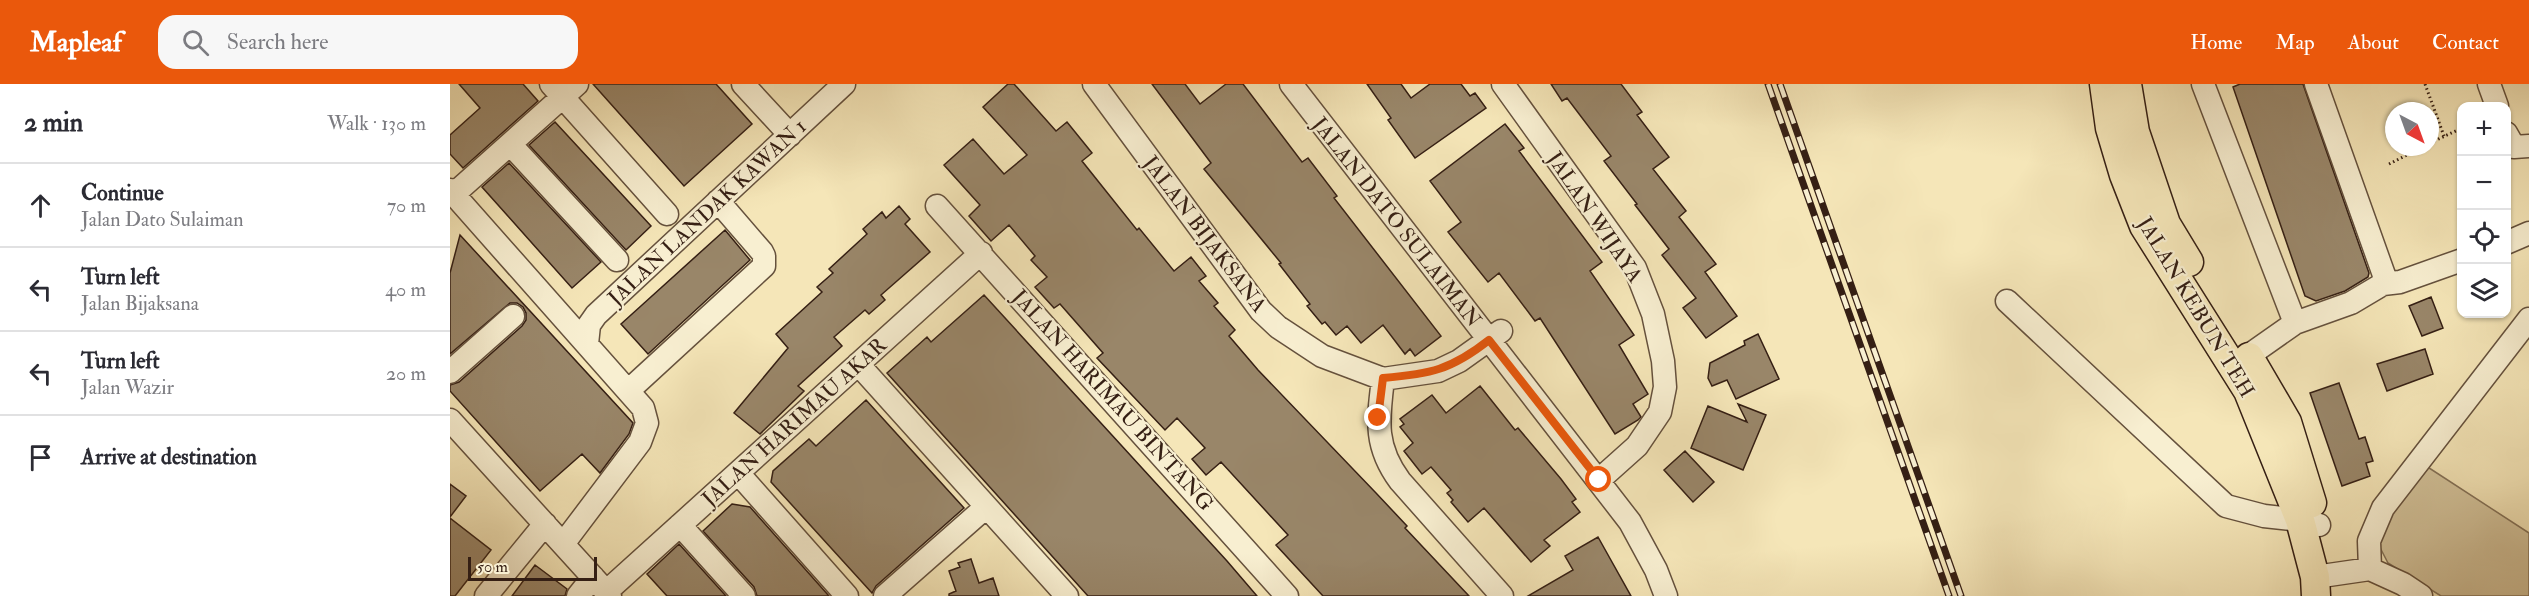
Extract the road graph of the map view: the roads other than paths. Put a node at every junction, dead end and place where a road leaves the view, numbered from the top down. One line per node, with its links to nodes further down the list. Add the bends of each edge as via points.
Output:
1 (743, 84): 14 (street)
2 (844, 84): 14 (street, JALAN LANDAK KAWAN 1)
3 (1094, 84): 39 (street, JALAN BIJAKSANA, via 1261,311 1322,356)
4 (1290, 84): 34 (street, JALAN DATO SULAIMAN)
5 (1309, 84): 34 (street, JALAN DATO SULAIMAN)
6 (1503, 84): 43 (street, JALAN WIJAYA, via 1635,268 1653,314 1665,387 1660,412 1637,446)
7 (2104, 84): 45 (main road, JALAN KEBUN TEH, via 2110,128 2144,226 2248,391)
8 (2127, 84): 36 (main road, JALAN KEBUN TEH, via 2135,132 2166,224)
9 (2203, 84): 33 (street)
10 (2316, 84): 27 (street, via 2384,275)
11 (2489, 84): 13 (street)
12 (564, 88): 16 (street); 21 (street)
13 (2496, 102)
14 (790, 135): 19 (street, JALAN LANDAK KAWAN 1)
15 (2511, 142): 17 (street, via 2514,147)
16 (510, 144): 18 (street); 25 (street)
17 (2529, 146)
18 (452, 192): 31 (street)
19 (718, 201): 29 (street, JALAN LANDAK KAWAN 1); 40 (street, via 762,252 764,266)
20 (937, 206): 24 (street, JALAN HARIMAU BINTANG)
21 (667, 213)
22 (2529, 233): 23 (street)
23 (2511, 241)
24 (981, 253): 37 (street, JALAN HARIMAU AKAR); 58 (street, JALAN HARIMAU BINTANG)
25 (617, 260)
26 (2457, 262): 27 (street, JALAN KEBUN TEH)
27 (2383, 284): 33 (street, JALAN KEBUN TEH, via 2351,303)
28 (2007, 301): 45 (street, via 2226,506)
29 (596, 315): 31 (street, JALAN LANDAK KAWAN 1); 35 (street, JALAN LANDAK KAWAN 1, via 589,325)
30 (513, 316): 38 (street)
31 (563, 317): 35 (street)
32 (2529, 319): 49 (street, via 2383,508 2369,541)
33 (2295, 322): 36 (street, JALAN KEBUN TEH)
34 (1495, 336): 39 (street, JALAN BIJAKSANA, via 1438,371); 43 (street, JALAN DATO SULAIMAN)
35 (587, 344): 40 (street)
36 (2248, 356): 45 (main road, JALAN KEBUN TEH, via 2287,422)
37 (858, 364): 42 (street, JALAN HARIMAU AKAR); 44 (street)
38 (450, 372)
39 (1383, 378): 59 (street, via 1378,432 1389,464)
40 (628, 391): 48 (street, via 643,408 647,423 640,442)
41 (450, 420): 46 (street)
42 (738, 473): 47 (street, JALAN HARIMAU AKAR); 55 (street)
43 (1604, 476): 60 (street, JALAN DATO SULAIMAN, via 1656,570); 61 (street, JALAN DATO SULAIMAN, via 1629,497 1655,537)
44 (986, 507): 56 (street); 57 (street)
45 (2310, 523): 50 (main road, JALAN KEBUN TEH)
46 (545, 524): 48 (street); 52 (street)
47 (680, 525): 51 (street, JALAN HARIMAU AKAR); 54 (street)
48 (563, 544): 51 (street)
49 (2370, 569): 50 (street); 62 (street)
50 (2325, 586)
51 (603, 588): 53 (street, JALAN HARIMAU AKAR)
52 (486, 596)
53 (578, 596)
54 (744, 596)
55 (847, 596)
56 (885, 596)
57 (1067, 596)
58 (1287, 596)
59 (1502, 596)
60 (1666, 596)
61 (1682, 596)
62 (2421, 596)

